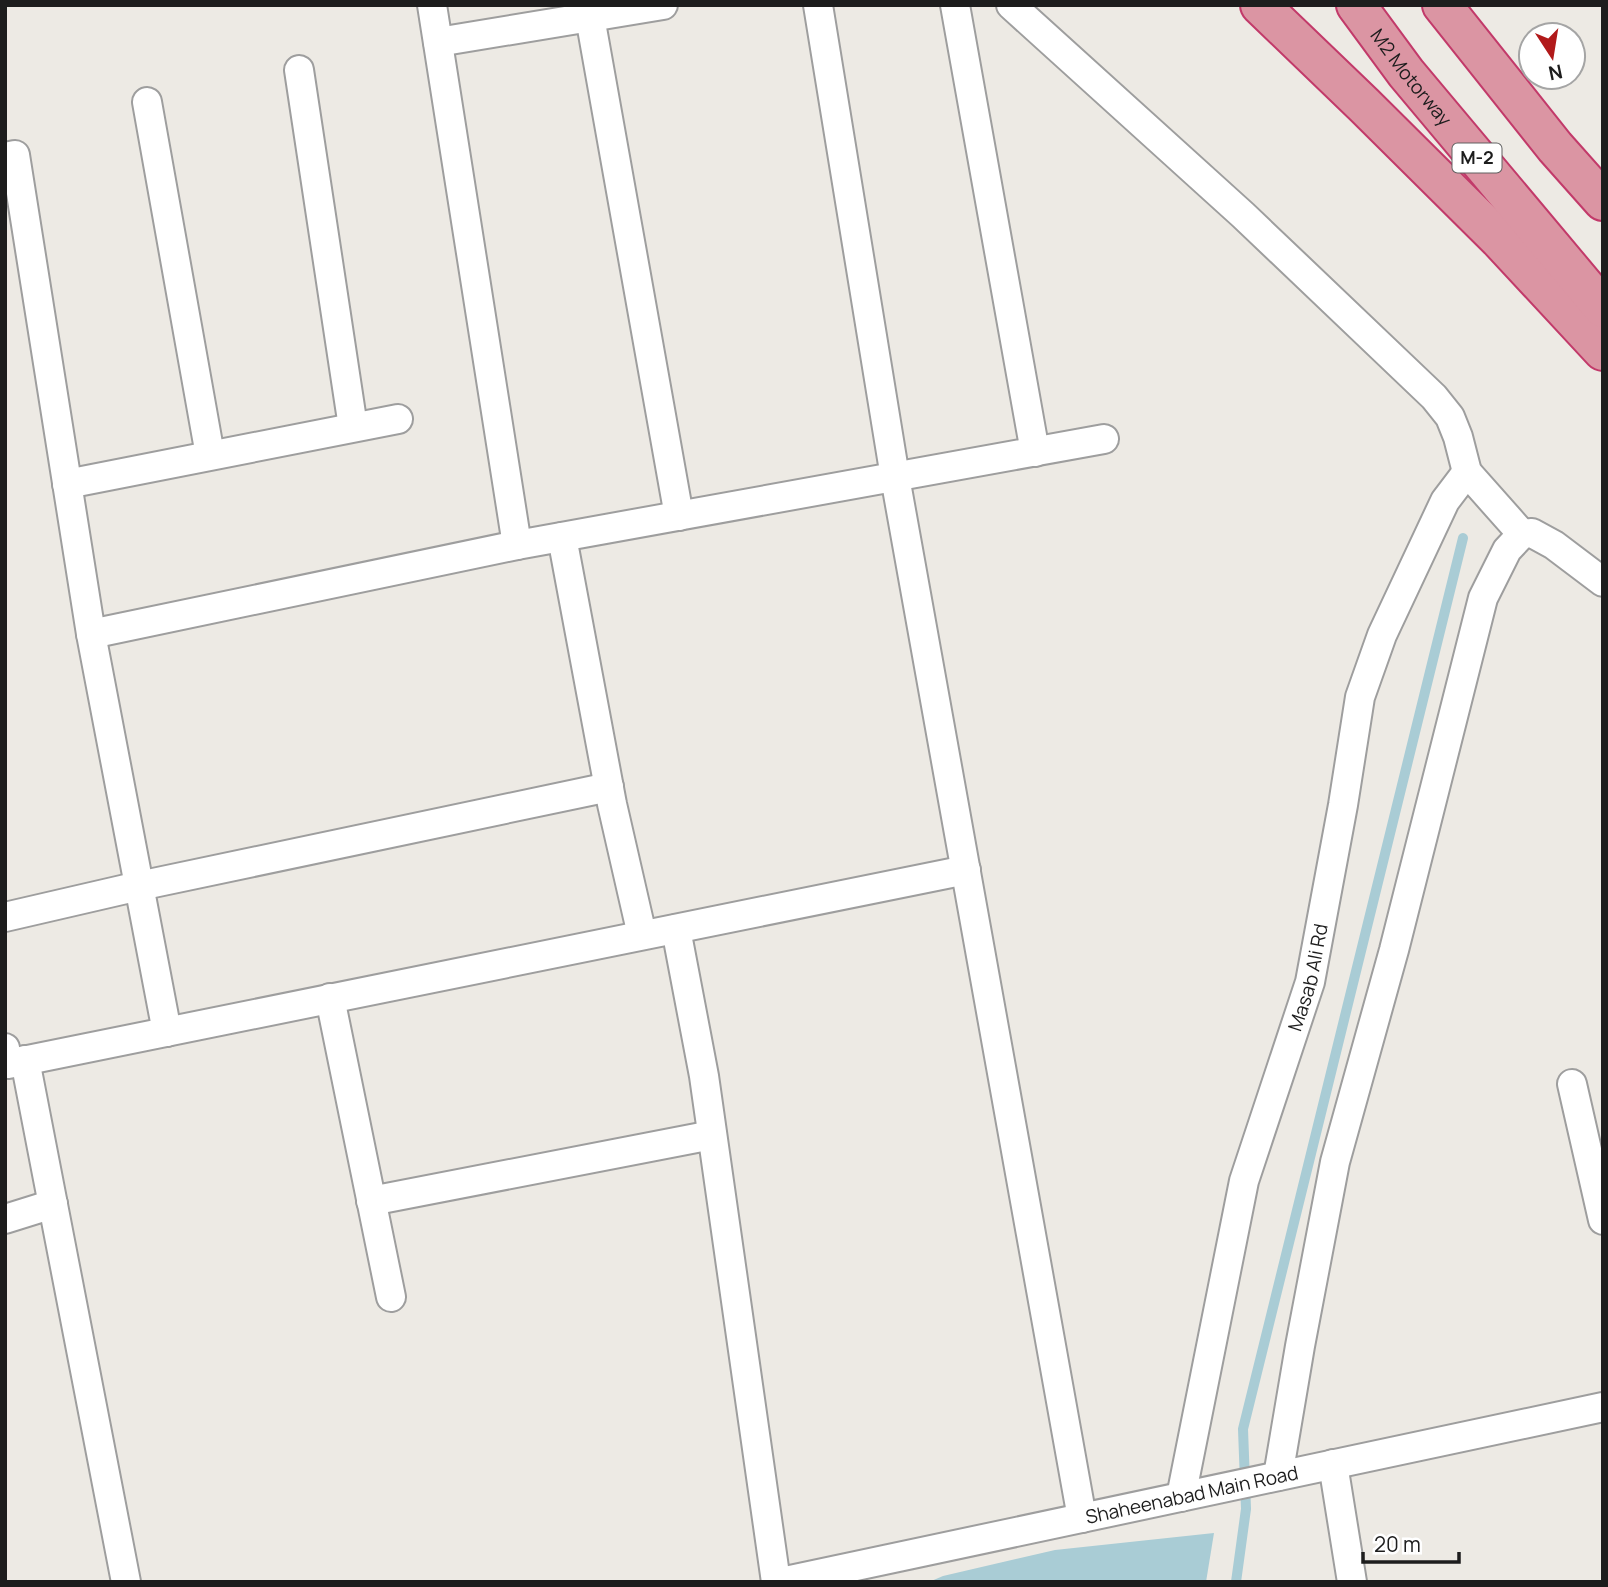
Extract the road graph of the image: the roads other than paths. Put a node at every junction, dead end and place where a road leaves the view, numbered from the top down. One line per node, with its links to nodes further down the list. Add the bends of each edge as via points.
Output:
1 (432, 5): 10 (street)
2 (663, 5): 9 (street)
3 (818, 5): 23 (street)
4 (955, 5): 20 (street)
5 (1012, 5): 22 (street, via 1434,397 1450,417)
6 (1259, 5): 16 (highway, via 1499,239)
7 (1356, 5): 15 (highway, M2 Motorway / M-2, via 1415,83)
8 (1443, 5): 14 (highway)
9 (599, 12): 10 (street); 25 (street)
10 (438, 42): 28 (street)
11 (299, 70): 18 (street)
12 (147, 102): 21 (street)
13 (5, 157): 24 (street, via 15,155)
14 (1603, 201)
15 (1603, 308)
16 (1603, 351)
17 (398, 419): 18 (street)
18 (353, 427): 21 (street)
19 (1104, 439): 20 (street)
20 (1035, 452): 23 (street)
21 (210, 455): 24 (street)
22 (1467, 472): 26 (street); 50 (street, Masab Ali Rd, via 1444,501 1382,635 1360,697 1310,982 1244,1181)
23 (895, 477): 25 (street); 32 (street)
24 (67, 484): 30 (street)
25 (679, 516): 27 (street)
26 (1522, 534): 29 (street, via 1541,536); 49 (street, via 1507,550 1483,598 1335,1162)
27 (562, 537): 28 (street); 31 (street)
28 (517, 545): 30 (street)
29 (1603, 582)
30 (91, 634): 33 (street)
31 (609, 787): 33 (street); 36 (street)
32 (966, 870): 35 (street); 51 (street)
33 (139, 886): 34 (street); 38 (street)
34 (5, 917)
35 (676, 929): 36 (street); 41 (street)
36 (642, 935): 37 (street)
37 (330, 998): 38 (street); 42 (street)
38 (167, 1031): 39 (street)
39 (15, 1054): 43 (street)
40 (1572, 1084): 45 (street)
41 (712, 1135): 42 (street); 53 (street)
42 (371, 1201): 46 (street)
43 (53, 1204): 44 (street); 52 (street)
44 (5, 1219)
45 (1603, 1220)
46 (391, 1297)
47 (1603, 1407): 48 (street, Shaheenabad Main Road)
48 (1333, 1464): 49 (street, Shaheenabad Main Road); 54 (street)
49 (1278, 1476): 50 (street, Shaheenabad Main Road)
50 (1181, 1497): 51 (street, Shaheenabad Main Road)
51 (1082, 1518): 53 (street, Shaheenabad Main Road)
52 (126, 1582)
53 (779, 1582)
54 (1352, 1582)

